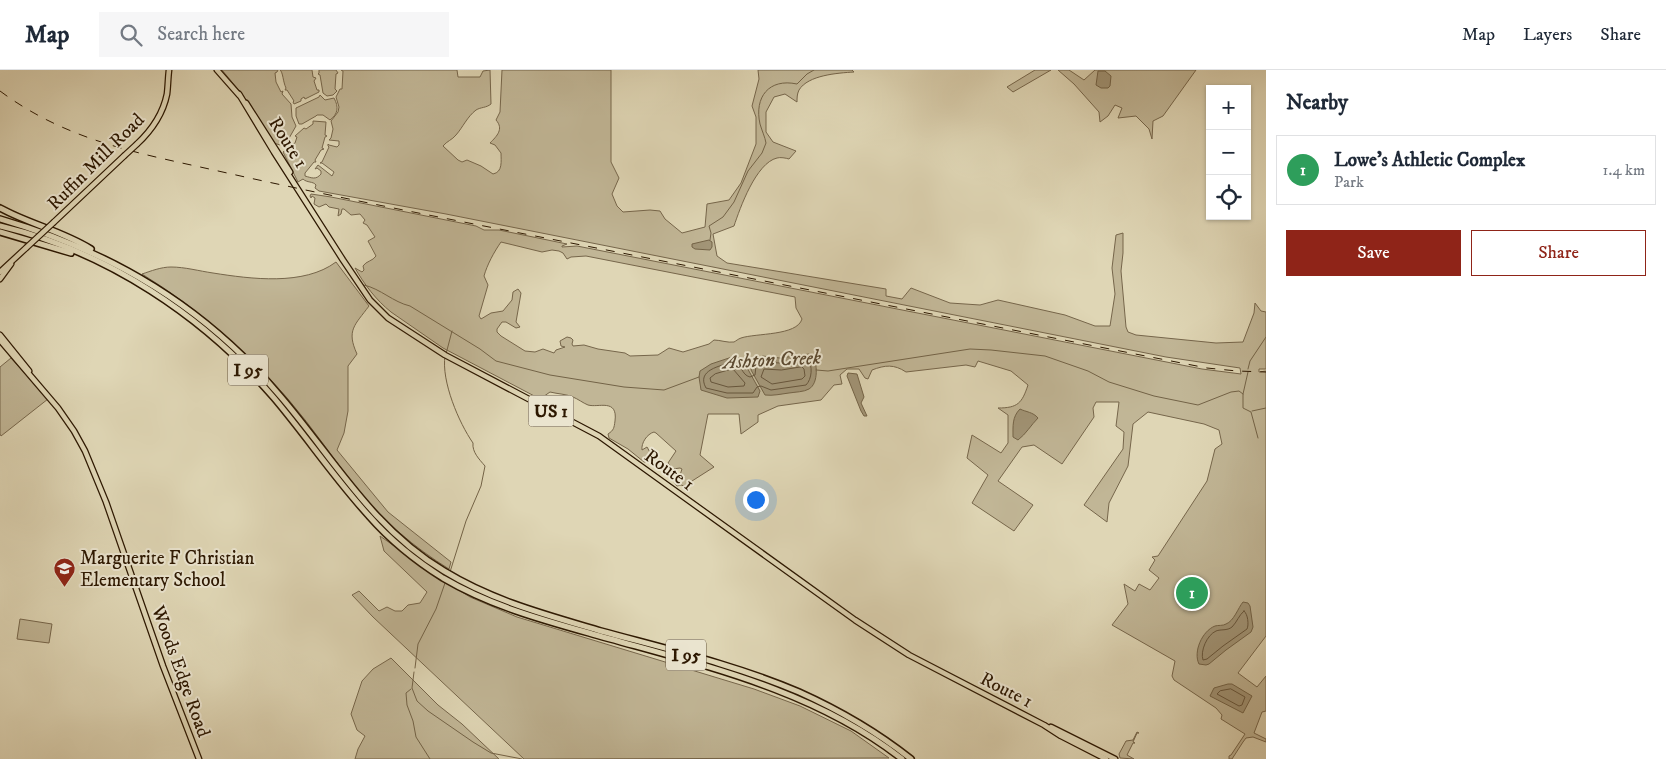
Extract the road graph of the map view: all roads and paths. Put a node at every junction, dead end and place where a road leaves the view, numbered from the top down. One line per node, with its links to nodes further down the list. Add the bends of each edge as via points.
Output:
1 (169, 70): 8 (main road, Ruffin Mill Road, bridge, via 167,93 150,130)
2 (217, 70): 15 (main road, Route 1 / US 1, via 251,109 310,207 380,311 445,355 598,436 909,655)
3 (0, 208): 7 (highway, via 71,237)
4 (0, 219): 7 (highway, I 95, via 54,236)
5 (0, 226): 9 (highway, I 95, via 58,244)
6 (0, 232): 9 (highway)
7 (103, 258): 18 (highway, I 95, via 138,276 209,325 283,399 376,516 403,542 449,574 524,608 782,685 858,722)
8 (15, 259): 10 (main road, Ruffin Mill Road); 11 (main road, Ruffin Mill Road)
9 (95, 260): 17 (highway, I 95, via 157,295 226,348 274,398 367,515 406,552 436,573 476,596 517,612 782,691 840,719)
10 (0, 272)
11 (0, 279)
12 (0, 334): 14 (main road, Woods Edge Road)
13 (0, 340): 14 (main road, Woods Edge Road)
14 (8, 347): 16 (main road, Woods Edge Road, via 70,423 91,464)
15 (1044, 725): 19 (main road, Route 1 / US 1); 20 (main road, Route 1 / US 1)
16 (199, 759)
17 (902, 759)
18 (911, 759)
19 (1106, 759)
20 (1115, 759)

